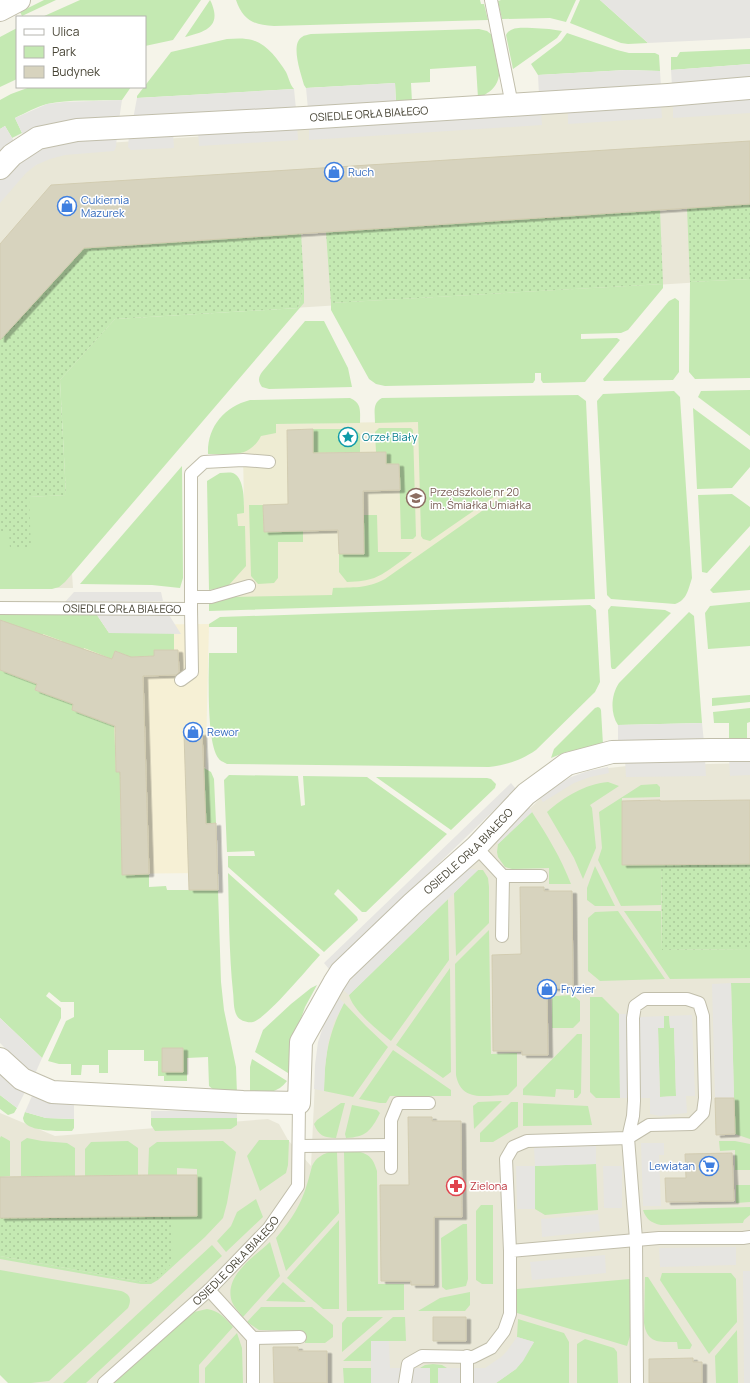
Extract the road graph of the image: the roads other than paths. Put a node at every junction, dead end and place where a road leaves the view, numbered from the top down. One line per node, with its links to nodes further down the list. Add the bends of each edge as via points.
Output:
1 (19, 0): 3 (street)
2 (491, 0): 5 (lane)
3 (0, 10)
4 (750, 88): 5 (street, OSIEDLE ORŁA BIAŁEGO)
5 (512, 105): 6 (street, OSIEDLE ORŁA BIAŁEGO, via 77,130 38,138 12,155)
6 (0, 168)
7 (270, 462): 9 (lane, via 204,462 191,474)
8 (249, 586): 9 (lane)
9 (191, 603): 10 (lane, OSIEDLE ORŁA BIAŁEGO); 11 (lane, OSIEDLE ORŁA BIAŁEGO, via 192,672)
10 (0, 608)
11 (182, 680)
12 (750, 750): 13 (street, OSIEDLE ORŁA BIAŁEGO, via 612,752 568,764 526,794)
13 (476, 847): 14 (lane); 18 (street, OSIEDLE ORŁA BIAŁEGO, via 413,902 341,972 334,982 301,1042)
14 (503, 876): 15 (lane); 16 (lane)
15 (541, 876)
16 (502, 936)
17 (0, 1059): 18 (street, via 22,1079 52,1092)
18 (299, 1103): 22 (lane, OSIEDLE ORŁA BIAŁEGO)
19 (429, 1103): 21 (lane, via 398,1103 391,1120)
20 (628, 1138): 20 (lane, via 634,1100 632,1018 635,1006 644,999 687,999 699,1003 703,1016 703,1113 692,1124 649,1125); 25 (lane); 26 (lane, via 527,1140 513,1147 506,1159)
21 (391, 1145): 22 (lane); 23 (lane)
22 (299, 1146): 27 (lane, OSIEDLE ORŁA BIAŁEGO, via 298,1186 270,1228)
23 (391, 1168)
24 (750, 1237): 25 (lane)
25 (636, 1239): 26 (lane); 35 (lane)
26 (510, 1251): 30 (lane, via 511,1307 508,1323 491,1348 473,1357)
27 (209, 1290): 29 (lane); 31 (lane, OSIEDLE ORŁA BIAŁEGO)
28 (300, 1337): 29 (lane)
29 (253, 1338): 32 (lane)
30 (467, 1356): 33 (lane, via 422,1356 408,1364); 34 (lane)
31 (104, 1383)
32 (253, 1383)
33 (405, 1383)
34 (467, 1383)
35 (637, 1383)

